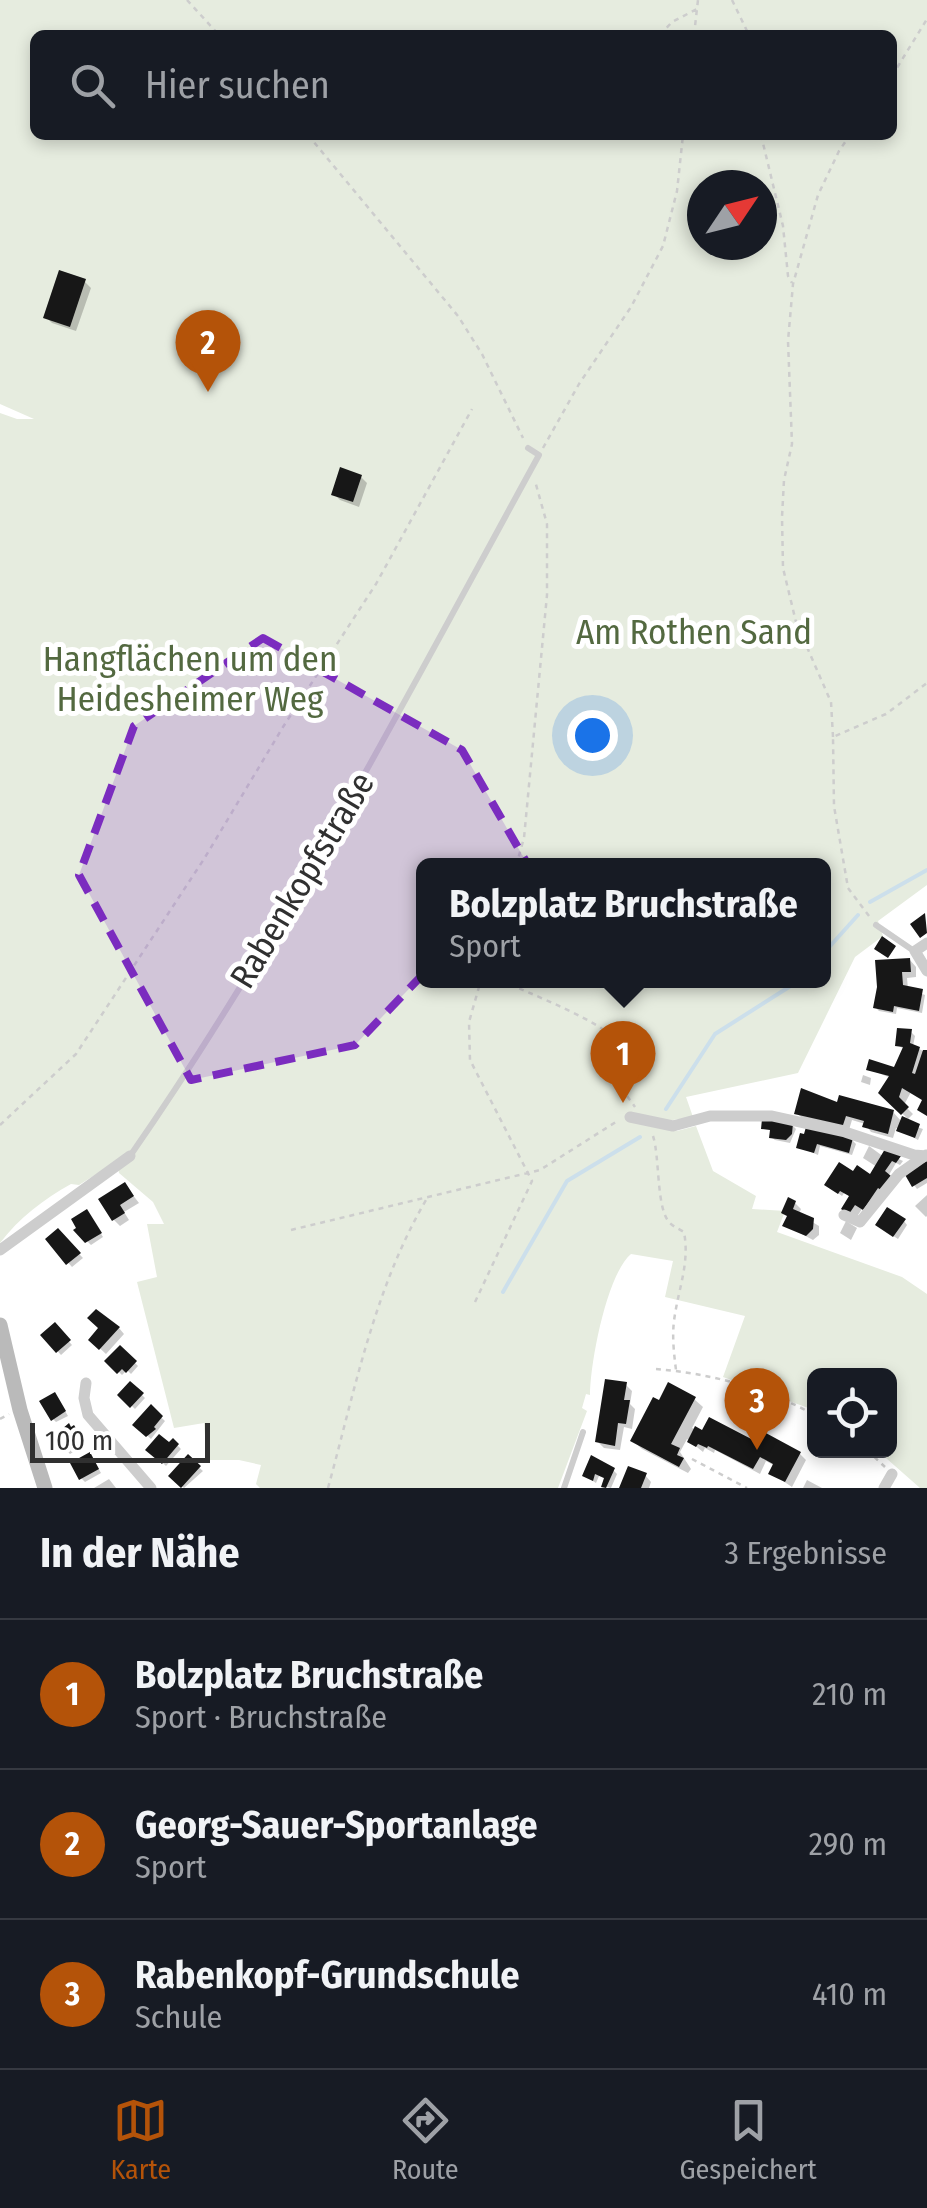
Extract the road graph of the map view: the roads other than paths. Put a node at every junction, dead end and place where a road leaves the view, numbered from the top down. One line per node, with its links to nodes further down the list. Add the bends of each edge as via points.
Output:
1 (528, 448): 8 (lane, Rabenkopfstraße, via 540,455 260,960)
2 (876, 925): 4 (lane)
3 (927, 943): 4 (street)
4 (915, 952): 5 (street)
5 (927, 971)
6 (640, 1118): 7 (street, via 673,1126 710,1116 772,1116)
7 (927, 1154): 9 (street, via 899,1174 860,1222)
8 (130, 1156): 10 (street, Rabenkopfstraße)
9 (844, 1214)
10 (0, 1250)
11 (0, 1325): 15 (main road)
12 (86, 1383): 16 (street, via 88,1415)
13 (583, 1432): 17 (lane)
14 (892, 1474): 18 (street)
15 (44, 1488)
16 (151, 1488)
17 (564, 1488)
18 (884, 1488)

